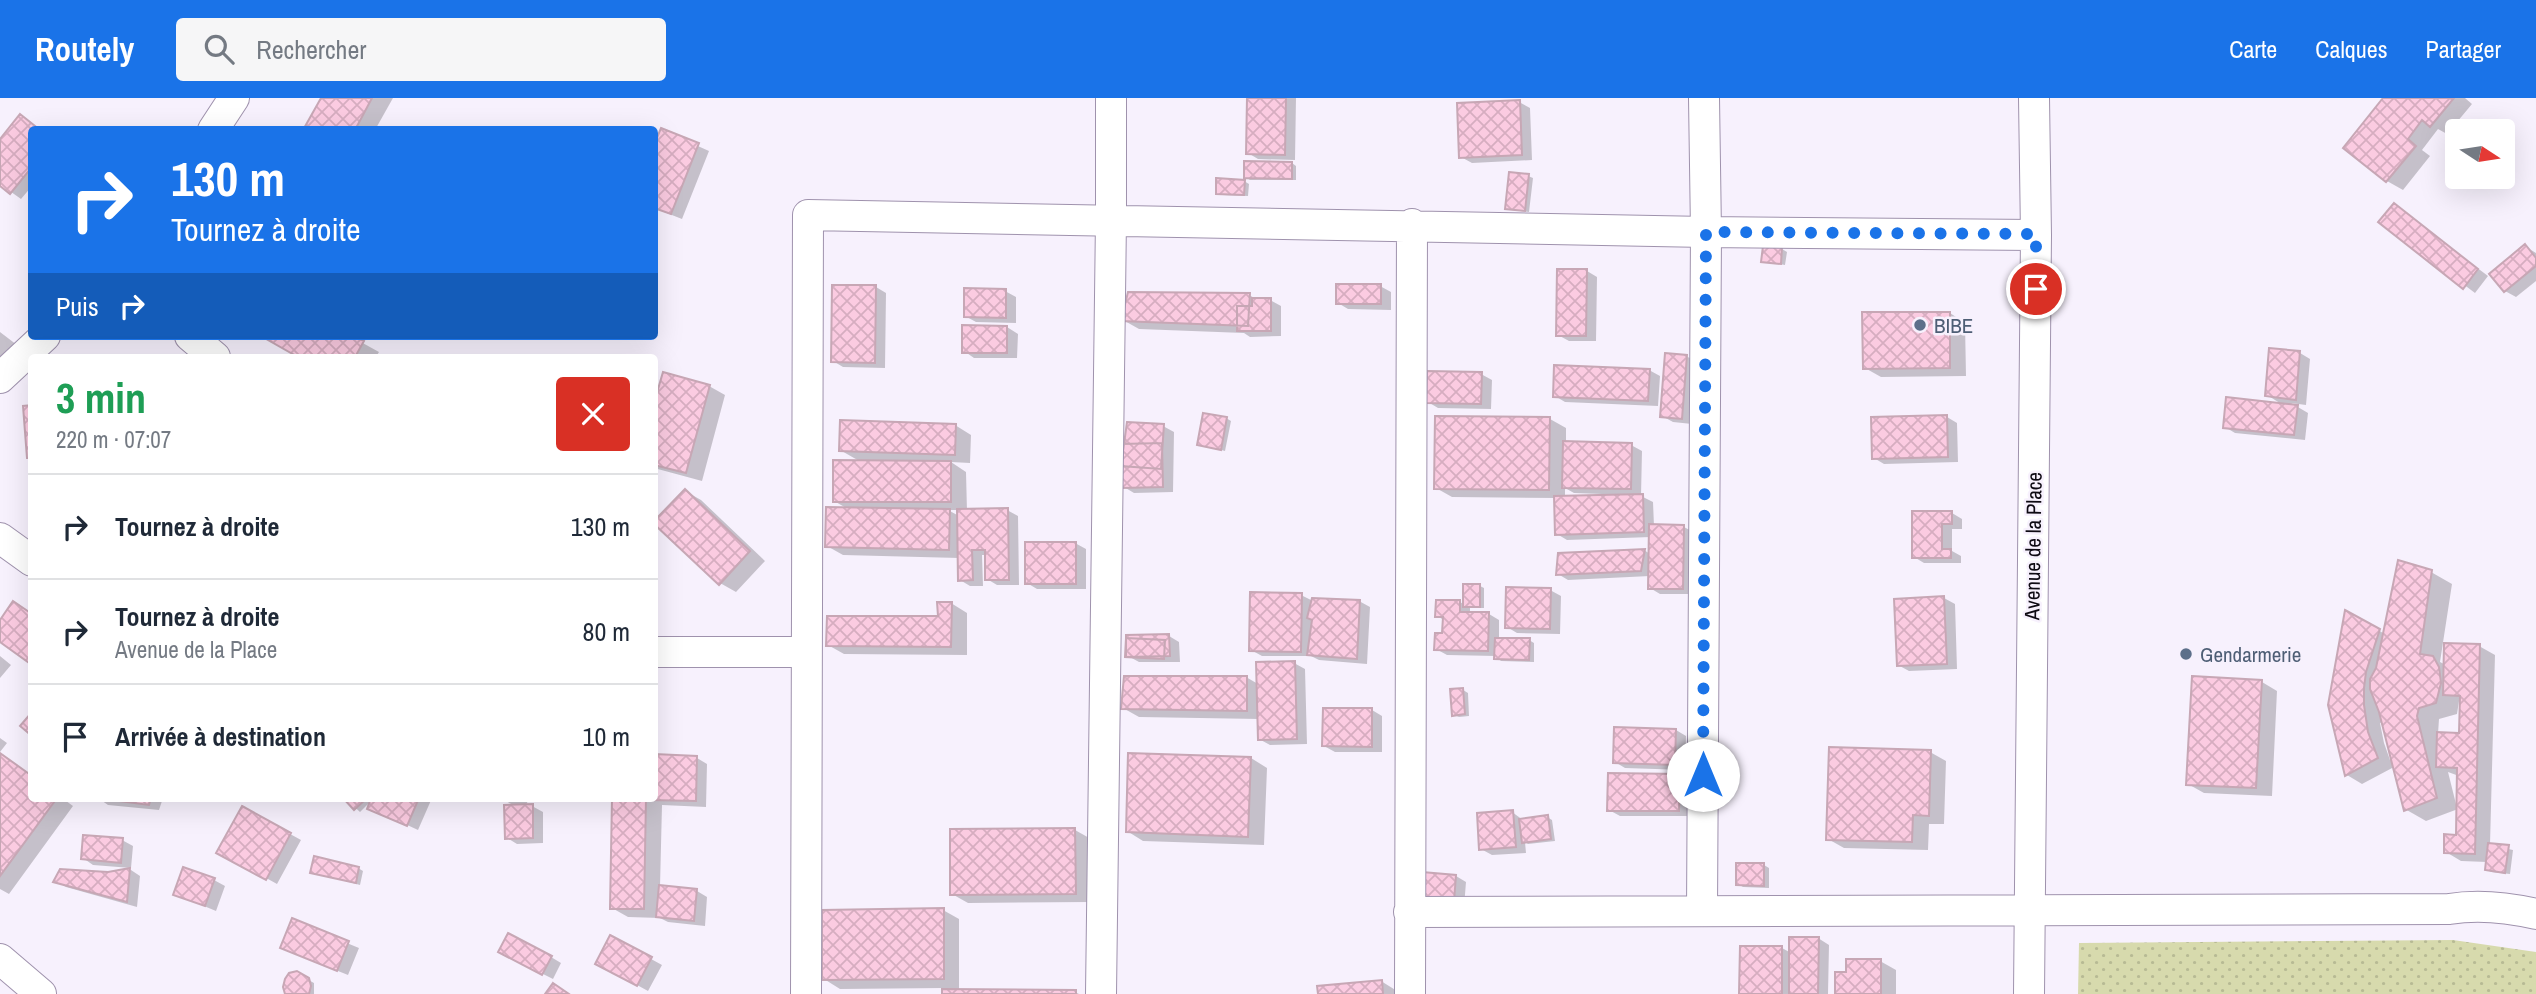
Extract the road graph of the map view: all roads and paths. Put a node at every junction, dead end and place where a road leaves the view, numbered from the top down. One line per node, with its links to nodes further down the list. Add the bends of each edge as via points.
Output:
1 (234, 98): 5 (street)
2 (1111, 98): 6 (street)
3 (1704, 98): 8 (street)
4 (2034, 98): 9 (street, Avenue de la Place)
5 (215, 126)
6 (1111, 219): 7 (street); 17 (street, via 808,215); 25 (street)
7 (1412, 224): 8 (street); 20 (street)
8 (1706, 232): 9 (street); 19 (street)
9 (2036, 234): 18 (street, Avenue de la Place)
10 (41, 340): 13 (street)
11 (195, 340): 12 (street)
12 (211, 354)
13 (0, 378)
14 (0, 538): 15 (street)
15 (28, 558)
16 (658, 652): 17 (street)
17 (806, 652): 24 (street)
18 (2030, 909): 19 (street); 21 (street, via 2488,906); 27 (street, Avenue de la Place)
19 (1702, 911): 20 (street)
20 (1409, 912): 26 (street)
21 (2536, 914)
22 (0, 959): 23 (street)
23 (41, 994)
24 (806, 994)
25 (1101, 994)
26 (1410, 994)
27 (2029, 994)

